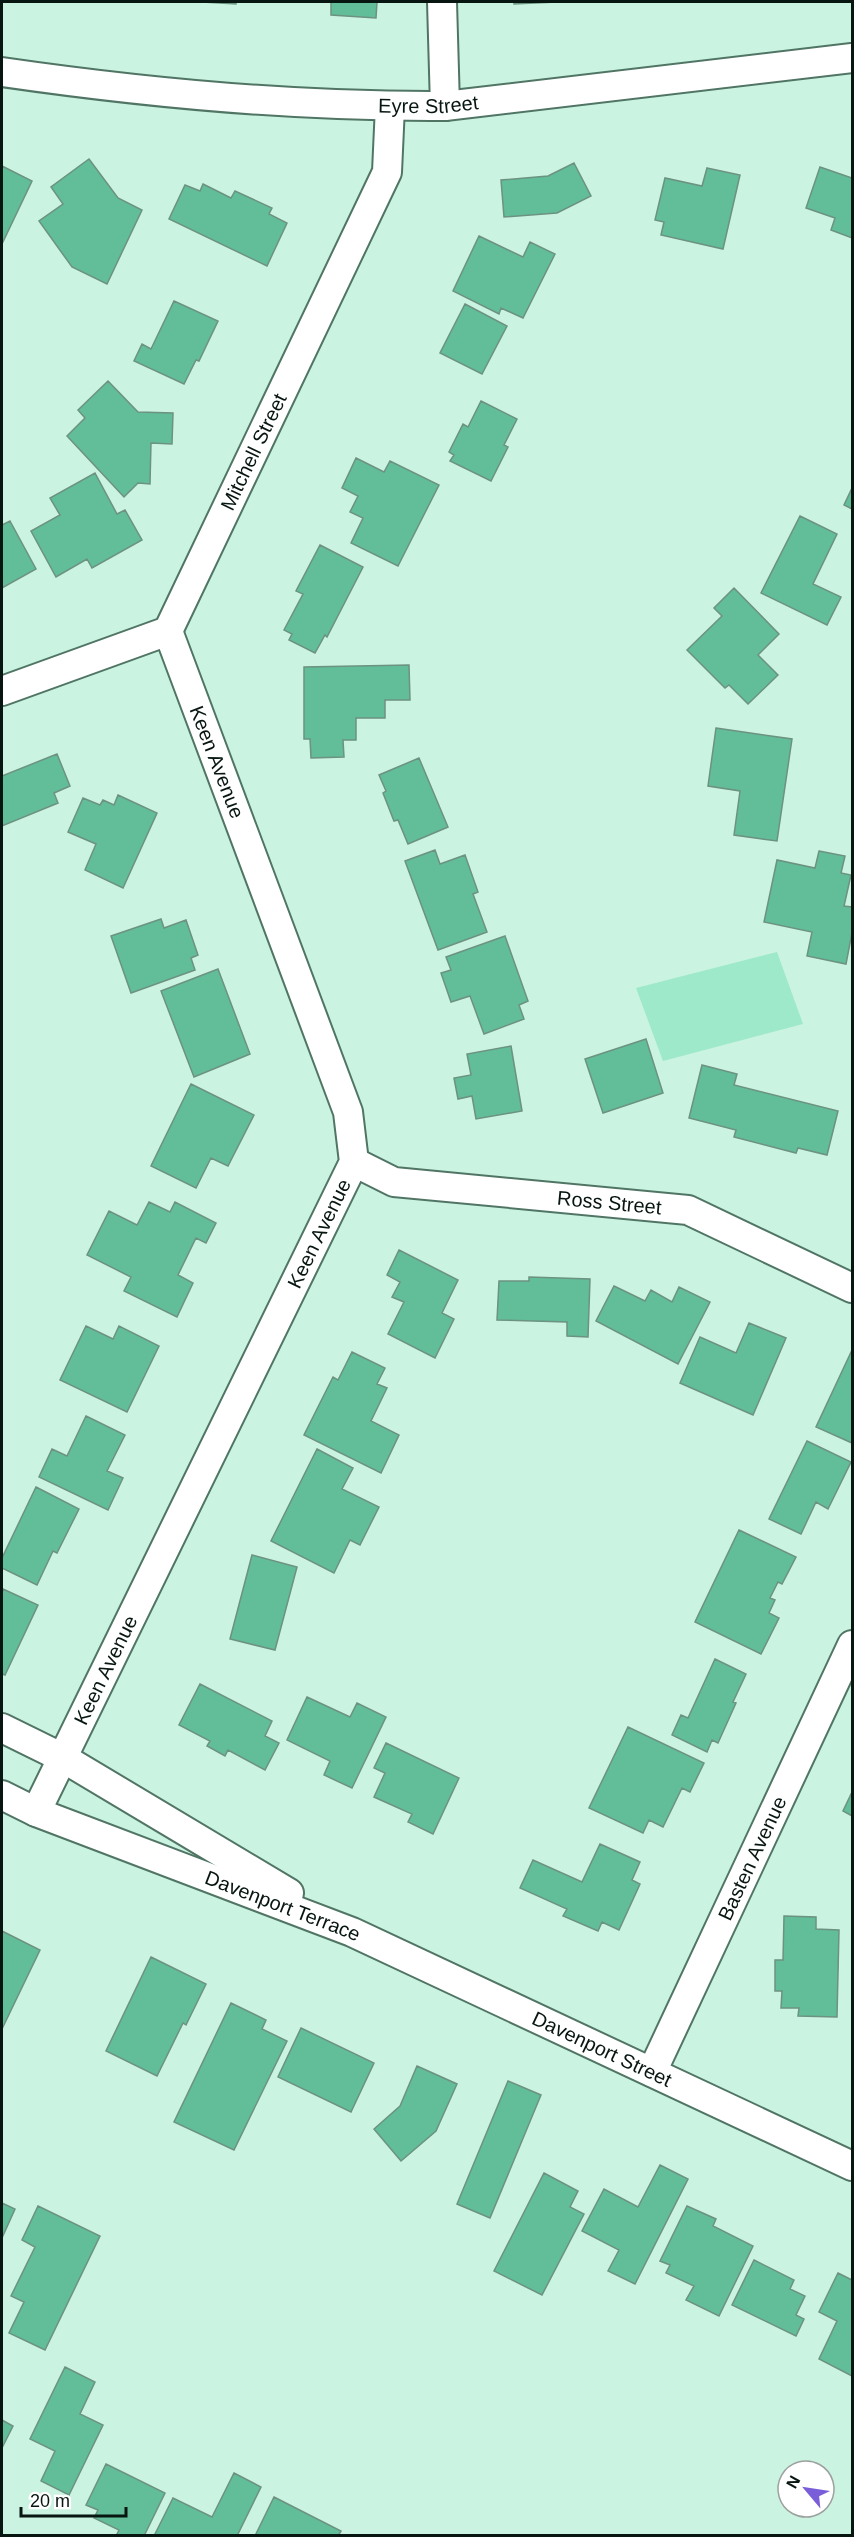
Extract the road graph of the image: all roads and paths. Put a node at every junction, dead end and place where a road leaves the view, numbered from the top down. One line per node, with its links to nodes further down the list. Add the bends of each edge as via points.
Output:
1 (442, 2): 5 (street)
2 (852, 58): 5 (street, Eyre Street)
3 (2, 72): 4 (street, Eyre Street, via 278,101)
4 (390, 106): 5 (street, Eyre Street); 6 (street, Mitchell Street, via 387,172)
5 (445, 106)
6 (168, 631): 7 (street); 8 (street, Keen Avenue, via 348,1112)
7 (2, 691)
8 (354, 1162): 9 (street, Ross Street, via 394,1182 688,1210); 12 (street, Keen Avenue)
9 (852, 1288)
10 (852, 1645): 16 (street, Basten Avenue)
11 (2, 1728): 12 (street, Davenport Terrace)
12 (63, 1758): 14 (street, Keen Avenue); 15 (street, Davenport Terrace)
13 (2, 1795): 14 (street, Davenport Terrace)
14 (36, 1812): 15 (street, Davenport Terrace)
15 (352, 1932): 16 (street, Davenport Street)
16 (652, 2072): 17 (street, Davenport Street)
17 (852, 2166)

